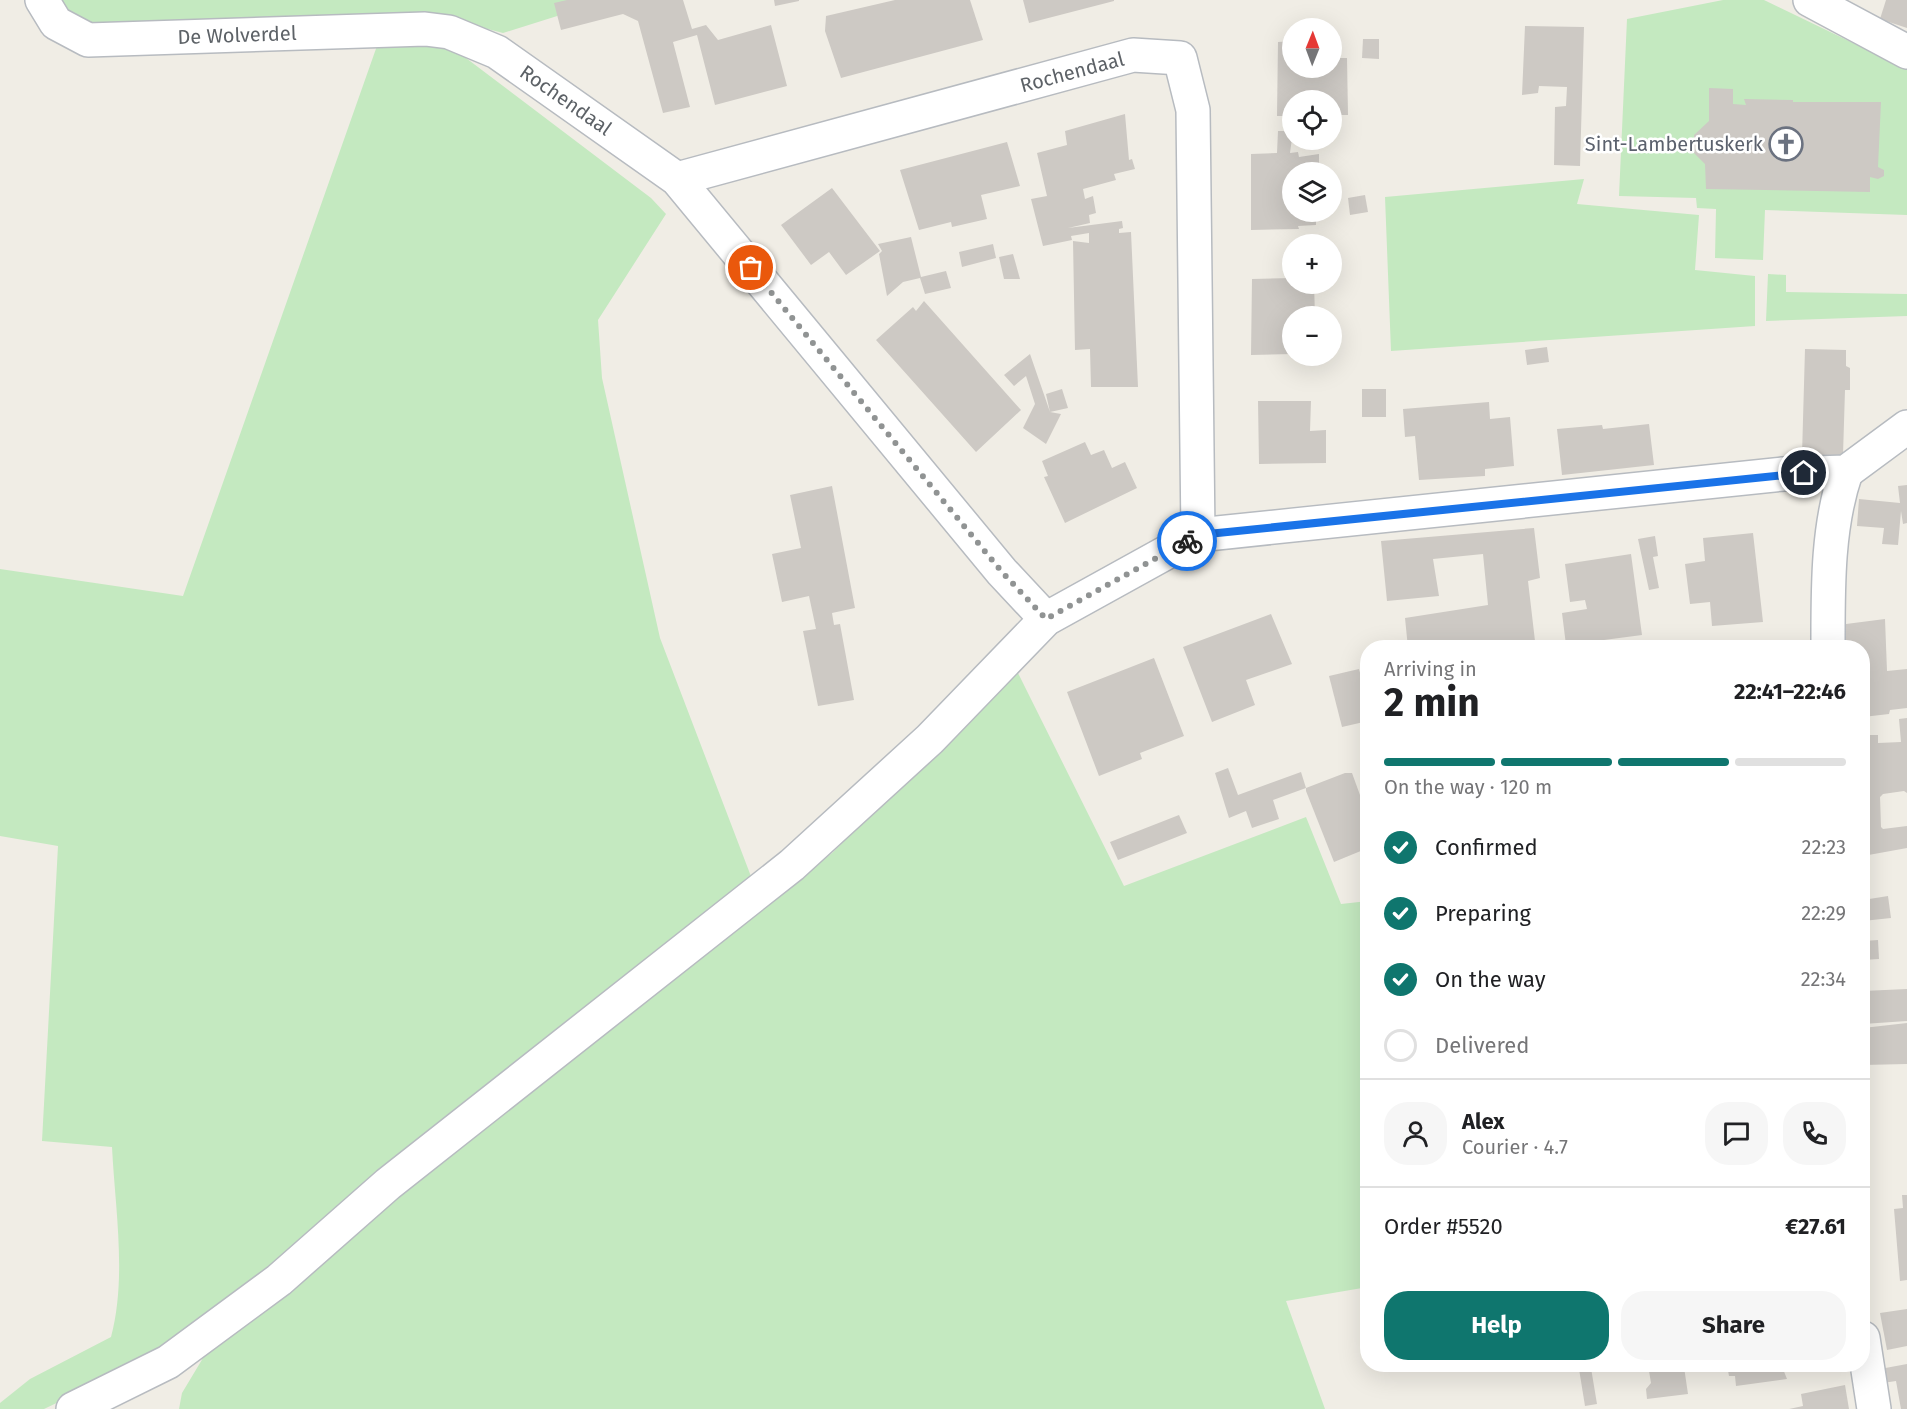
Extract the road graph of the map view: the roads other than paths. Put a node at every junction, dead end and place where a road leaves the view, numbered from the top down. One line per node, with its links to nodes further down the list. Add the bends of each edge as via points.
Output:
1 (42, 0): 3 (street, De Wolverdel, via 56,23 88,40 425,29)
2 (1810, 0): 4 (street)
3 (450, 32): 5 (street, Rochendaal, via 497,52)
4 (1907, 52)
5 (677, 179): 8 (street, Rochendaal, via 1133,55 1180,58 1193,110); 9 (street, Rochendaal, via 1002,572)
6 (1907, 427): 7 (street)
7 (1846, 472): 8 (street, via 1783,474); 10 (street, via 1836,500)
8 (1198, 535): 9 (street)
9 (1046, 619): 12 (street, via 930,739 792,865 388,1184 279,1280 168,1362)
10 (1828, 640)
11 (1868, 1372): 13 (street)
12 (73, 1409)
13 (1874, 1409)

